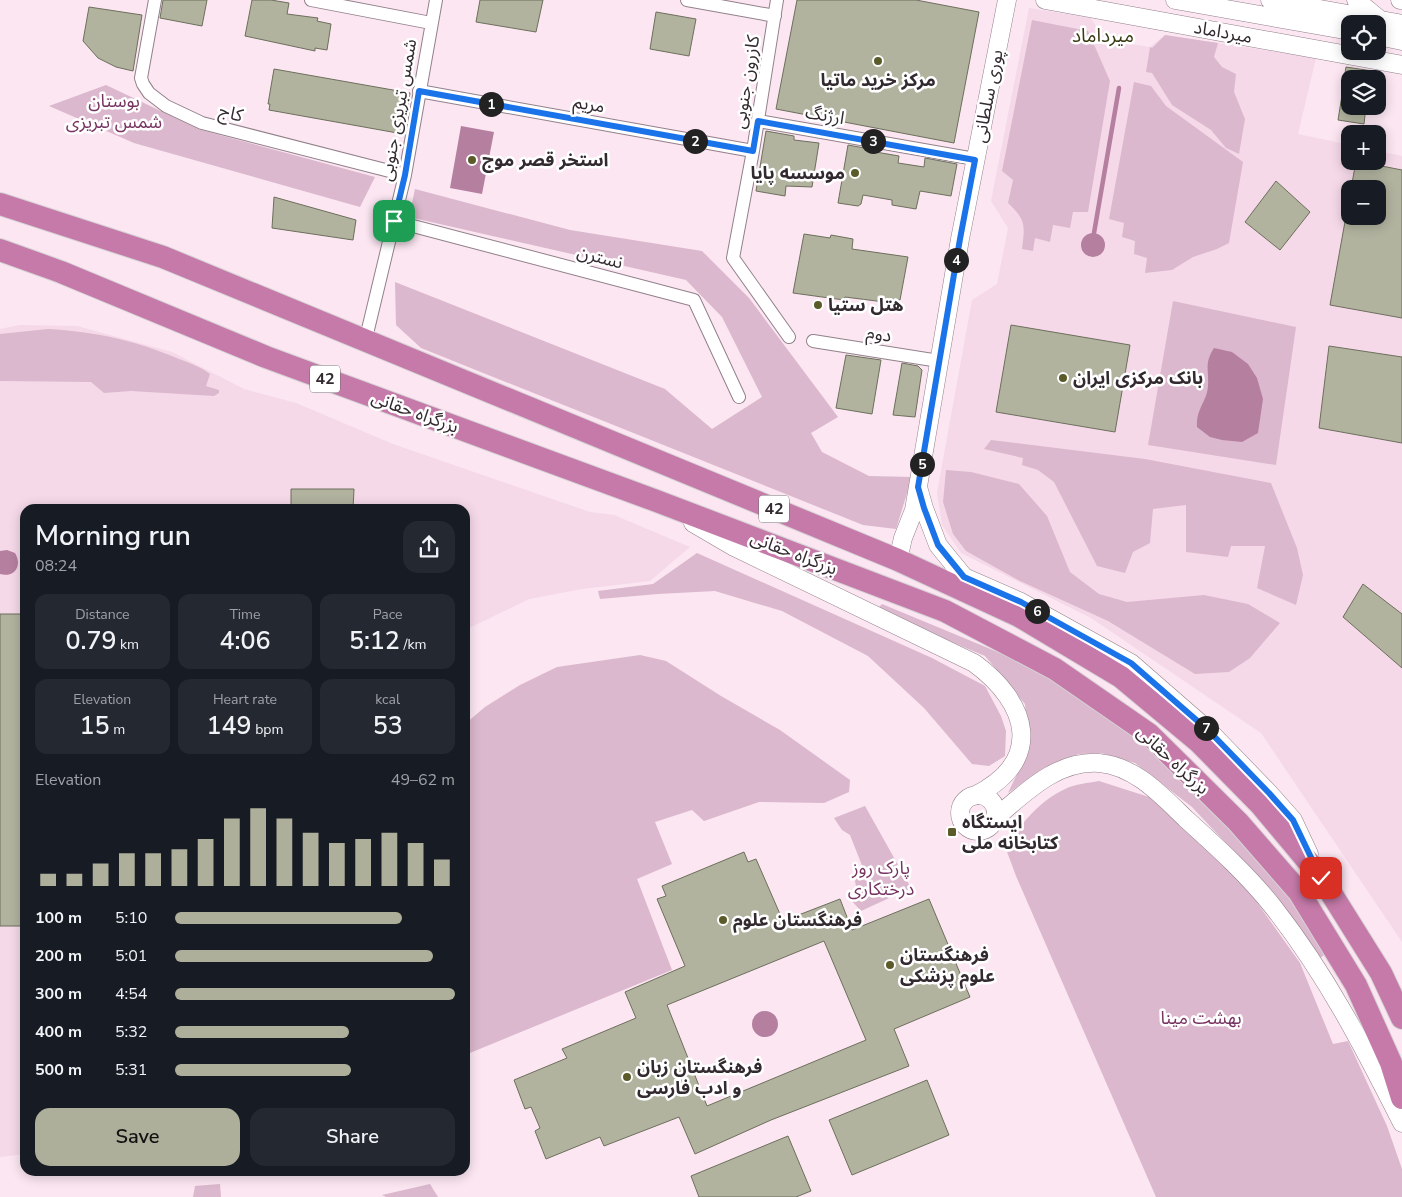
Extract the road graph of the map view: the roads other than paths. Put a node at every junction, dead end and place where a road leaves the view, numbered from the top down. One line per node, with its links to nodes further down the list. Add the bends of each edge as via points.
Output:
1 (155, 0): 25 (street, کاج, via 141,78 149,93 166,106 202,123)
2 (310, 0): 14 (street)
3 (436, 0): 14 (street, شمس تبریزی جنوبی)
4 (687, 0): 12 (street)
5 (778, 0): 12 (street, کازرون جنوبی)
6 (1007, 0): 24 (main road, پوری سلطانی)
7 (1045, 0): 20 (main road, میرداماد)
8 (1176, 0): 17 (main road)
9 (1270, 0): 13 (main road)
10 (1356, 0): 11 (main road)
11 (1368, 15)
12 (775, 16): 22 (street, کازرون جنوبی)
13 (1341, 18)
14 (431, 24): 21 (street, شمس تبریزی جنوبی)
15 (1402, 24): 16 (main road)
16 (1386, 27)
17 (1341, 30)
18 (1386, 32): 19 (main road)
19 (1402, 41)
20 (1402, 65)
21 (419, 91): 23 (street, مریم); 25 (street, شمس تبریزی جنوبی)
22 (758, 121): 23 (street, کازرون جنوبی); 24 (street, ارژنگ)
23 (753, 151): 29 (street, کازرون جنوبی, via 733,258)
24 (975, 160): 32 (main road, پوری سلطانی)
25 (405, 175): 27 (street, شمس تبریزی جنوبی)
26 (0, 204): 31 (highway, بزرگراه حقانی / 42, via 163,257)
27 (394, 221): 31 (street, شمس تبریزی جنوبی); 33 (street, نسترن, via 694,300)
28 (0, 250): 35 (highway, بزرگراه حقانی / 42, via 266,357)
29 (789, 337)
30 (813, 341): 32 (street, دوم)
31 (365, 342): 36 (highway, بزرگراه حقانی / 42)
32 (939, 361): 34 (main road, پوری سلطانی)
33 (738, 397)
34 (918, 487): 36 (main road, پوری سلطانی); 39 (main road, via 938,545 964,577 1021,602 1131,663 1209,731 1293,820)
35 (654, 500): 37 (main road, via 734,547 974,663 988,673 1014,705 1021,743 1018,755 1005,774); 41 (highway, بزرگراه حقانی / 42, via 945,611 1055,669 1149,734 1238,822 1298,892 1356,984 1392,1063)
36 (898, 560): 39 (highway, بزرگراه حقانی / 42, via 1018,616 1121,678 1206,749 1260,804)
37 (974, 796): 38 (main road, via 991,802); 38 (main road, via 961,807 963,823 972,830 983,831)
38 (994, 819): 42 (main road, via 1038,782 1076,766 1097,763 1113,766 1128,771 1151,786 1239,868 1273,907 1344,1011)
39 (1321, 878): 40 (highway, بزرگراه حقانی / 42, via 1381,973)
40 (1402, 1018)
41 (1402, 1098)
42 (1402, 1122)

